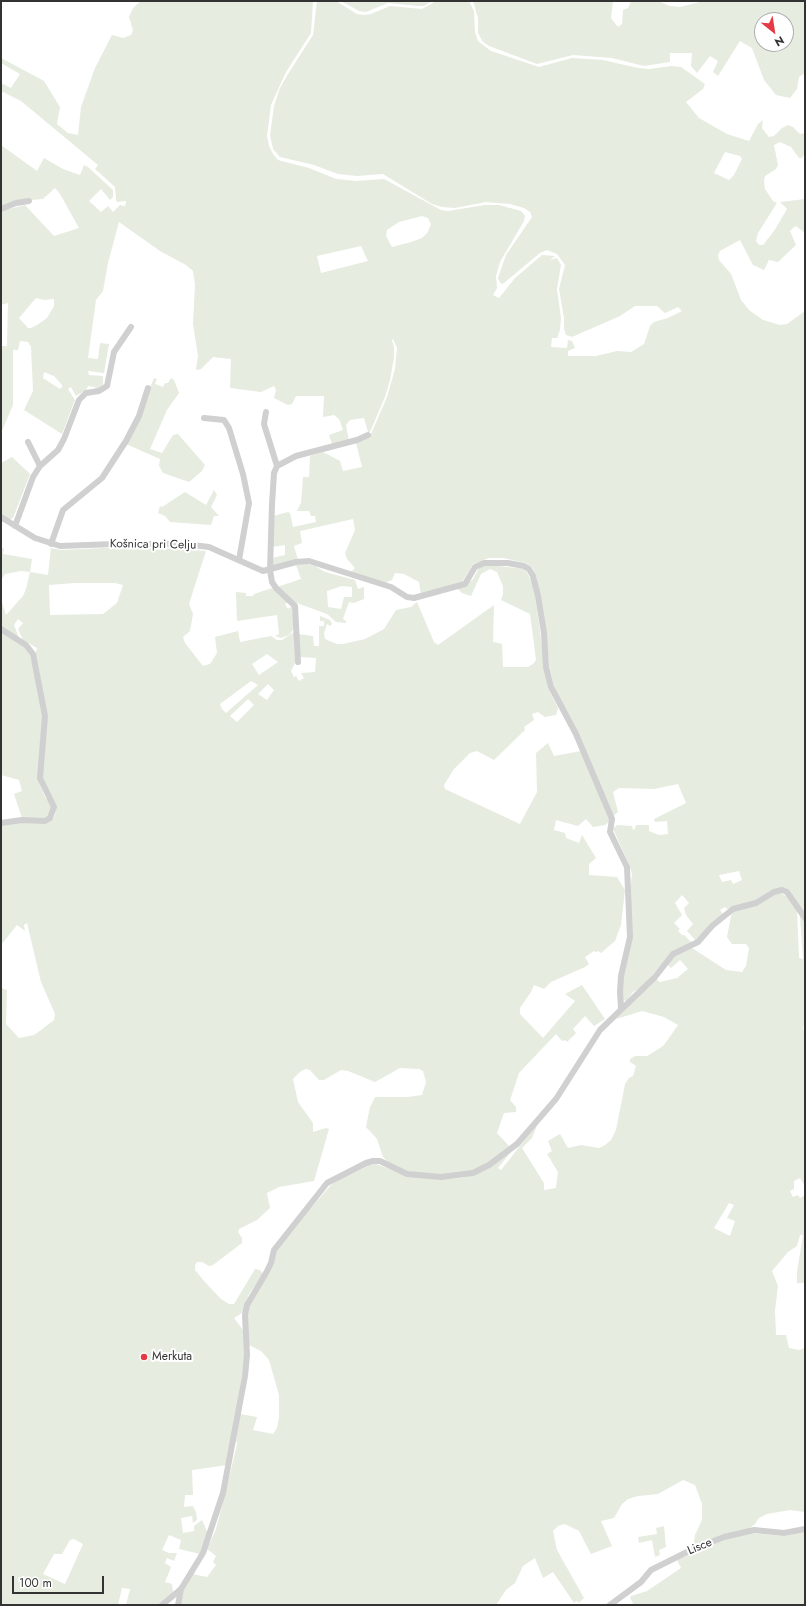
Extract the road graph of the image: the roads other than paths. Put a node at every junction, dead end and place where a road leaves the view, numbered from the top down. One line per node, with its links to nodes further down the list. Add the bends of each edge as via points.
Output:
1 (29, 201): 2 (street)
2 (1, 209)
3 (131, 327): 9 (street, via 114,352 107,386 99,391 86,393 82,397 58,450)
4 (148, 388): 13 (street, via 139,416 126,441 102,478 63,510)
5 (266, 412): 10 (street, via 264,424)
6 (204, 418): 14 (street, via 224,420 244,474 249,504)
7 (368, 435): 10 (street, via 296,456)
8 (28, 442): 9 (street)
9 (40, 466): 12 (street)
10 (277, 466): 15 (street, via 274,473)
11 (1, 517): 12 (street, Košnica pri Celju)
12 (15, 526): 13 (street, Košnica pri Celju)
13 (51, 544): 14 (street, Košnica pri Celju, via 184,544 209,547)
14 (239, 560): 15 (street, Košnica pri Celju, via 262,570)
15 (270, 570): 17 (street, via 276,588 294,606); 20 (street, via 308,561 391,587 407,597 420,597 465,584 475,567 484,563 508,563 529,569 533,576 544,633 546,667 551,687 576,734 612,819 610,832 627,867 630,937 621,976)
16 (1, 629): 18 (street, via 26,645 33,654 45,716 40,778 54,807 50,818 45,821 22,820)
17 (298, 662)
18 (1, 823)
19 (805, 918): 20 (street, via 787,892 782,890 769,894 756,903 733,909 712,926 698,942 673,954 655,977)
20 (621, 1008): 22 (street, via 600,1030 556,1099 517,1144 488,1165 473,1173 441,1177 407,1174 380,1160 366,1163 327,1183 278,1244 266,1273 247,1305 245,1376 223,1493 203,1553)
21 (805, 1529): 25 (street, Lisce, via 784,1533 754,1530 724,1537 690,1550 651,1570 641,1582)
22 (181, 1589): 23 (street); 24 (street)
23 (162, 1605)
24 (178, 1605)
25 (610, 1605)

